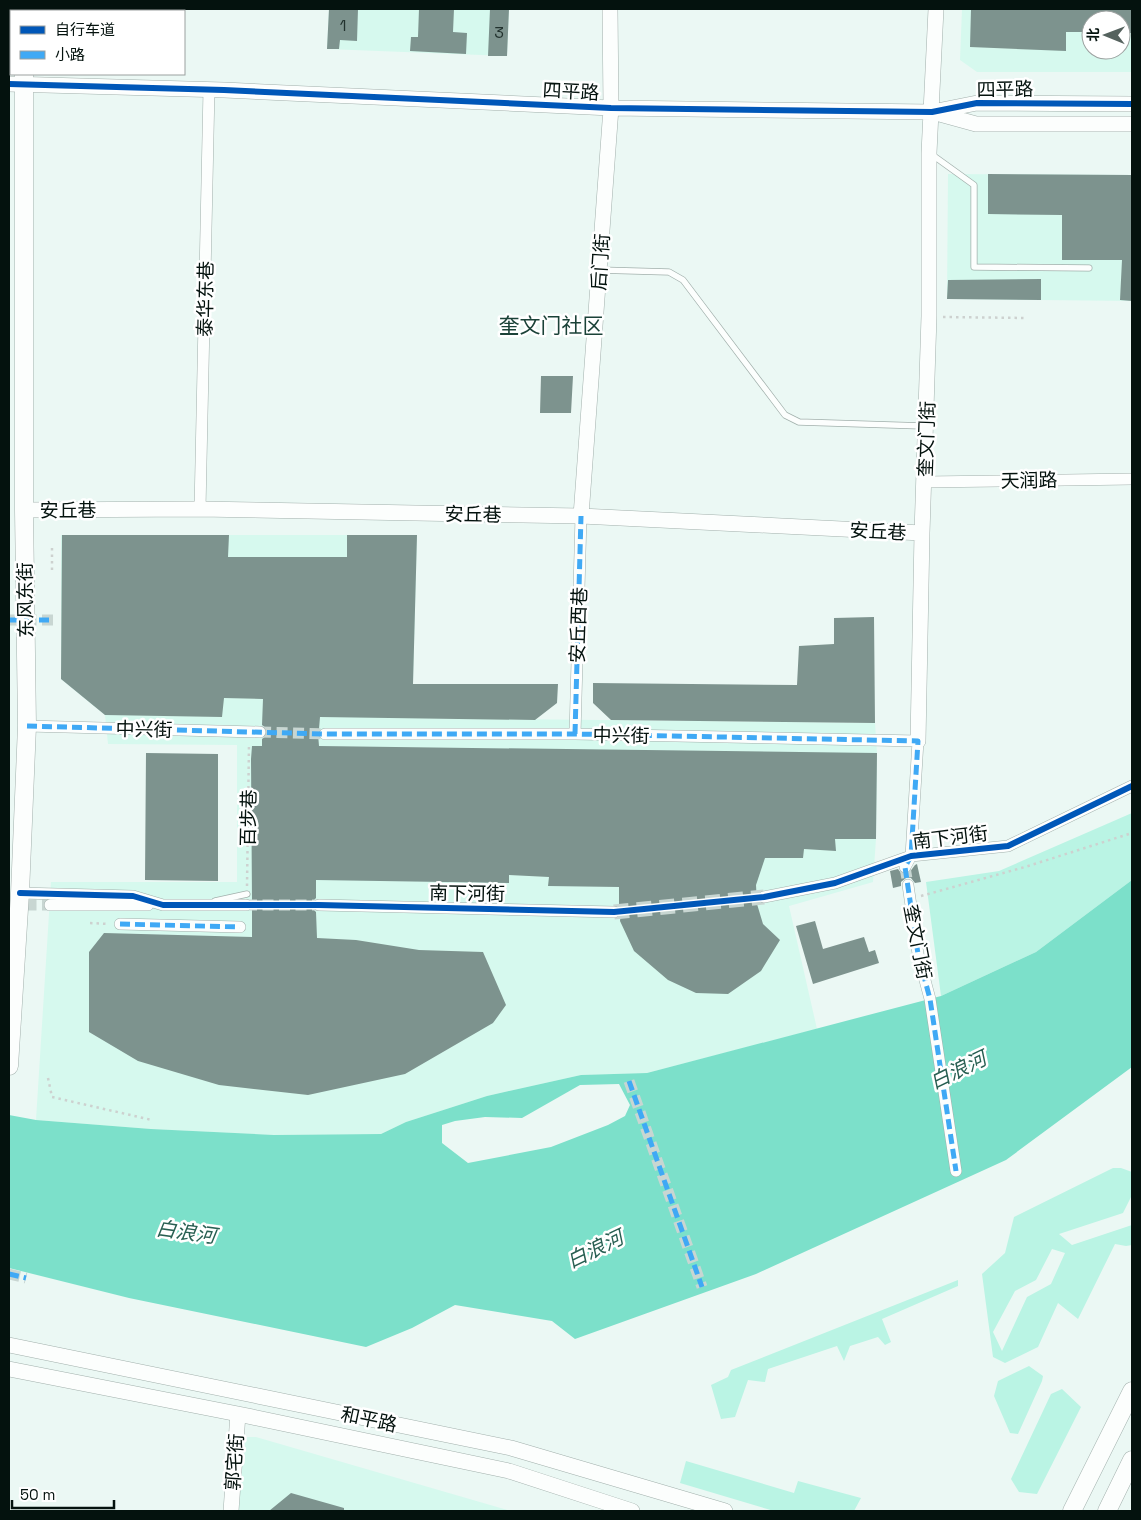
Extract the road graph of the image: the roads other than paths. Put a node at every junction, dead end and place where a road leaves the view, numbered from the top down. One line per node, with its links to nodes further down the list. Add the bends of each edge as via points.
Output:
1 (610, 9): 6 (street, 后门街)
2 (936, 9): 7 (street, 奎文门街)
3 (19, 80): 4 (street, 四平路); 16 (main road, 东风东街)
4 (209, 90): 6 (street, 四平路); 15 (street, 泰华东巷)
5 (1132, 104): 7 (street, 四平路, via 977,103)
6 (611, 108): 7 (street, 四平路); 11 (street, 后门街)
7 (932, 112): 8 (street, 四平路, via 976,124); 9 (street, 奎文门街)
8 (1132, 124)
9 (929, 153): 10 (lane, via 974,185 974,267); 12 (street, 奎文门街)
10 (1089, 268)
11 (599, 270): 12 (lane, via 670,272 683,280 785,415 792,419 800,422); 17 (street, 后门街)
12 (926, 426): 14 (street, 奎文门街)
13 (1132, 479): 14 (street, 天润路)
14 (925, 482): 18 (street, 奎文门街)
15 (200, 509): 16 (street, 安丘巷); 17 (street, 安丘巷)
16 (24, 510): 19 (main road, 东风东街)
17 (581, 516): 18 (street, 安丘巷); 22 (street, 安丘西巷)
18 (922, 533): 23 (street, 奎文门街)
19 (28, 726): 20 (street, 中兴街); 28 (main road, 东风东街)
20 (254, 732)
21 (325, 734): 22 (street, 中兴街)
22 (575, 734): 23 (street, 中兴街)
23 (918, 740): 25 (street, 奎文门街)
24 (1132, 786): 25 (street, 南下河街, via 1008,846)
25 (911, 856): 26 (street, 奎文门街); 29 (street, 南下河街, via 835,883)
26 (905, 867)
27 (908, 885): 38 (street, 奎文门街, via 918,954 930,999)
28 (20, 893): 32 (street, via 133,896); 37 (main road, 东风东街)
29 (764, 897)
30 (247, 900): 32 (street)
31 (50, 905): 32 (street)
32 (163, 905)
33 (319, 905): 34 (street, 南下河街)
34 (614, 912)
35 (120, 924): 36 (street)
36 (240, 927)
37 (9, 1066)
38 (956, 1171)
39 (9, 1345): 46 (street, 和平路, via 511,1448)
40 (9, 1369): 42 (street, 和平路)
41 (1132, 1391): 47 (main road)
42 (238, 1414): 44 (street, 郭宅街); 45 (street, 和平路, via 509,1472)
43 (1132, 1460): 48 (main road)
44 (231, 1511)
45 (632, 1511)
46 (725, 1511)
47 (1072, 1511)
48 (1107, 1511)

